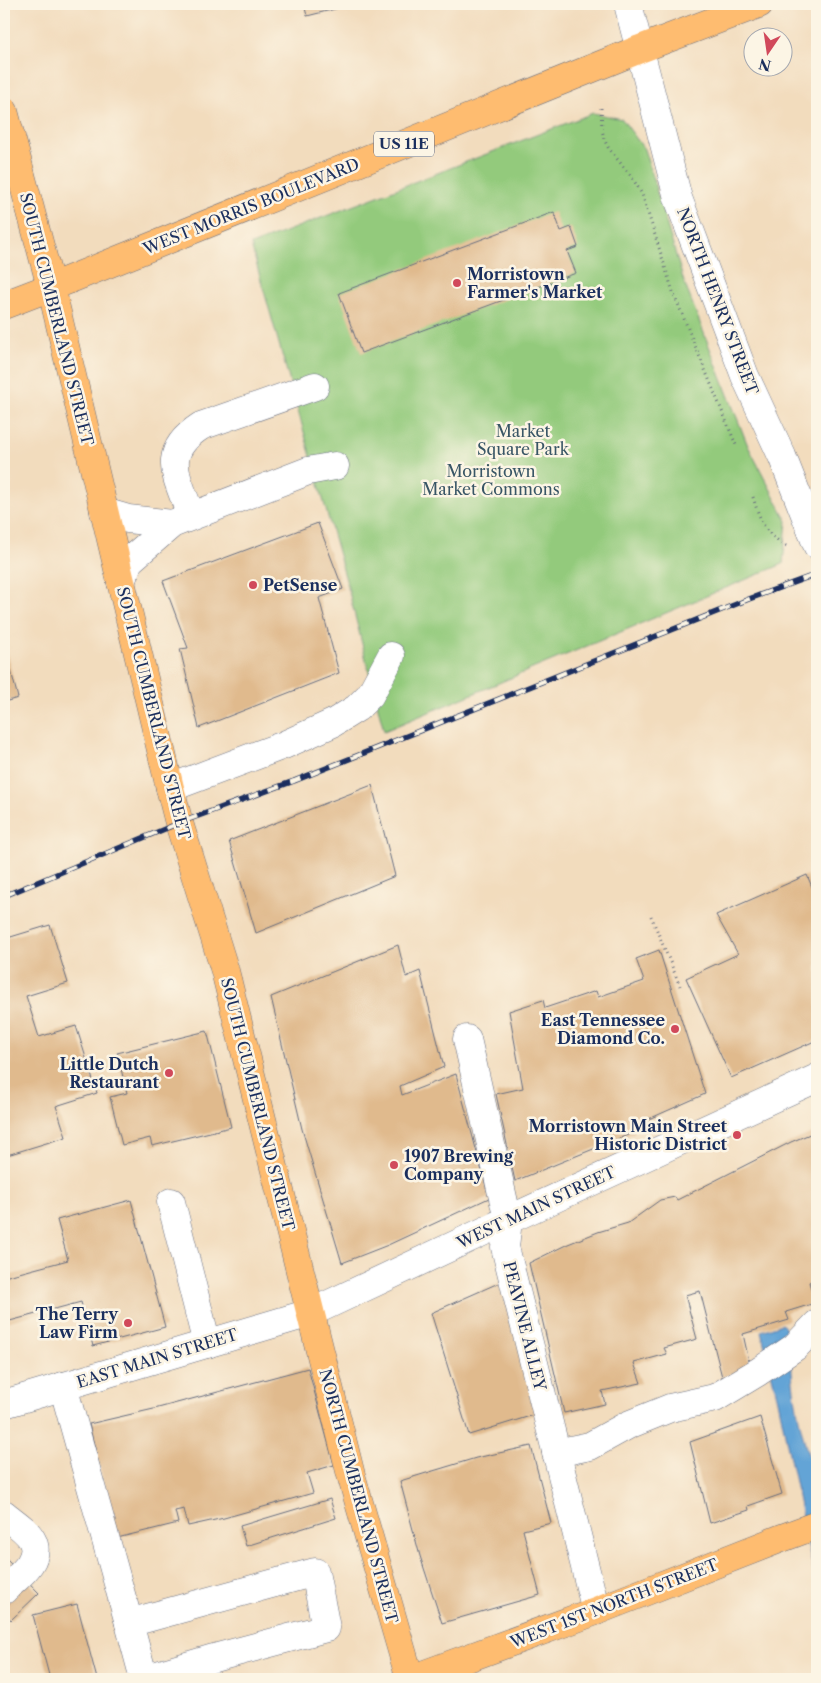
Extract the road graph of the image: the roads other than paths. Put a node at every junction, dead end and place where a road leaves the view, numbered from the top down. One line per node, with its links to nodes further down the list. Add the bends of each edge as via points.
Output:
1 (628, 4): 3 (street, NORTH HENRY STREET)
2 (758, 4): 3 (main road, WEST MORRIS BOULEVARD / US 11E)
3 (640, 49): 5 (main road, WEST MORRIS BOULEVARD / US 11E); 11 (street, NORTH HENRY STREET, via 678,198 746,376 782,456)
4 (4, 110): 5 (main road, SOUTH CUMBERLAND STREET)
5 (51, 287): 6 (main road, US 11E); 9 (main road, SOUTH CUMBERLAND STREET)
6 (4, 305)
7 (315, 386): 10 (street, via 201,426 190,434 175,453)
8 (335, 466): 10 (street, via 308,471)
9 (104, 512): 10 (street, via 128,519); 12 (main road, SOUTH CUMBERLAND STREET)
10 (182, 520): 12 (street, via 129,561)
11 (806, 547)
12 (121, 582): 14 (main road, SOUTH CUMBERLAND STREET)
13 (391, 656): 14 (street, via 370,695 357,708 333,723 284,746)
14 (170, 788): 19 (main road, SOUTH CUMBERLAND STREET, via 225,971)
15 (467, 1040): 18 (street, PEAVINE ALLEY)
16 (817, 1078): 18 (street, WEST MAIN STREET)
17 (171, 1202): 21 (street)
18 (508, 1220): 19 (street, WEST MAIN STREET); 24 (street, PEAVINE ALLEY, via 505,1247)
19 (310, 1313): 21 (street, EAST MAIN STREET); 31 (main road, NORTH CUMBERLAND STREET, via 352,1475)
20 (817, 1324): 24 (street, via 795,1347 715,1398 670,1408 628,1424 590,1446)
21 (207, 1344): 22 (street, EAST MAIN STREET)
22 (63, 1386): 23 (street, EAST MAIN STREET); 29 (street)
23 (4, 1404)
24 (556, 1453): 28 (street, PEAVINE ALLEY)
25 (4, 1514): 27 (street, via 32,1540 34,1548 28,1566)
26 (817, 1525): 28 (main road, WEST 1ST NORTH STREET)
27 (4, 1590)
28 (596, 1611): 31 (main road, WEST 1ST NORTH STREET)
29 (129, 1623): 30 (street, via 144,1679); 30 (street, via 315,1572 326,1628)
30 (216, 1669)
31 (411, 1679)

